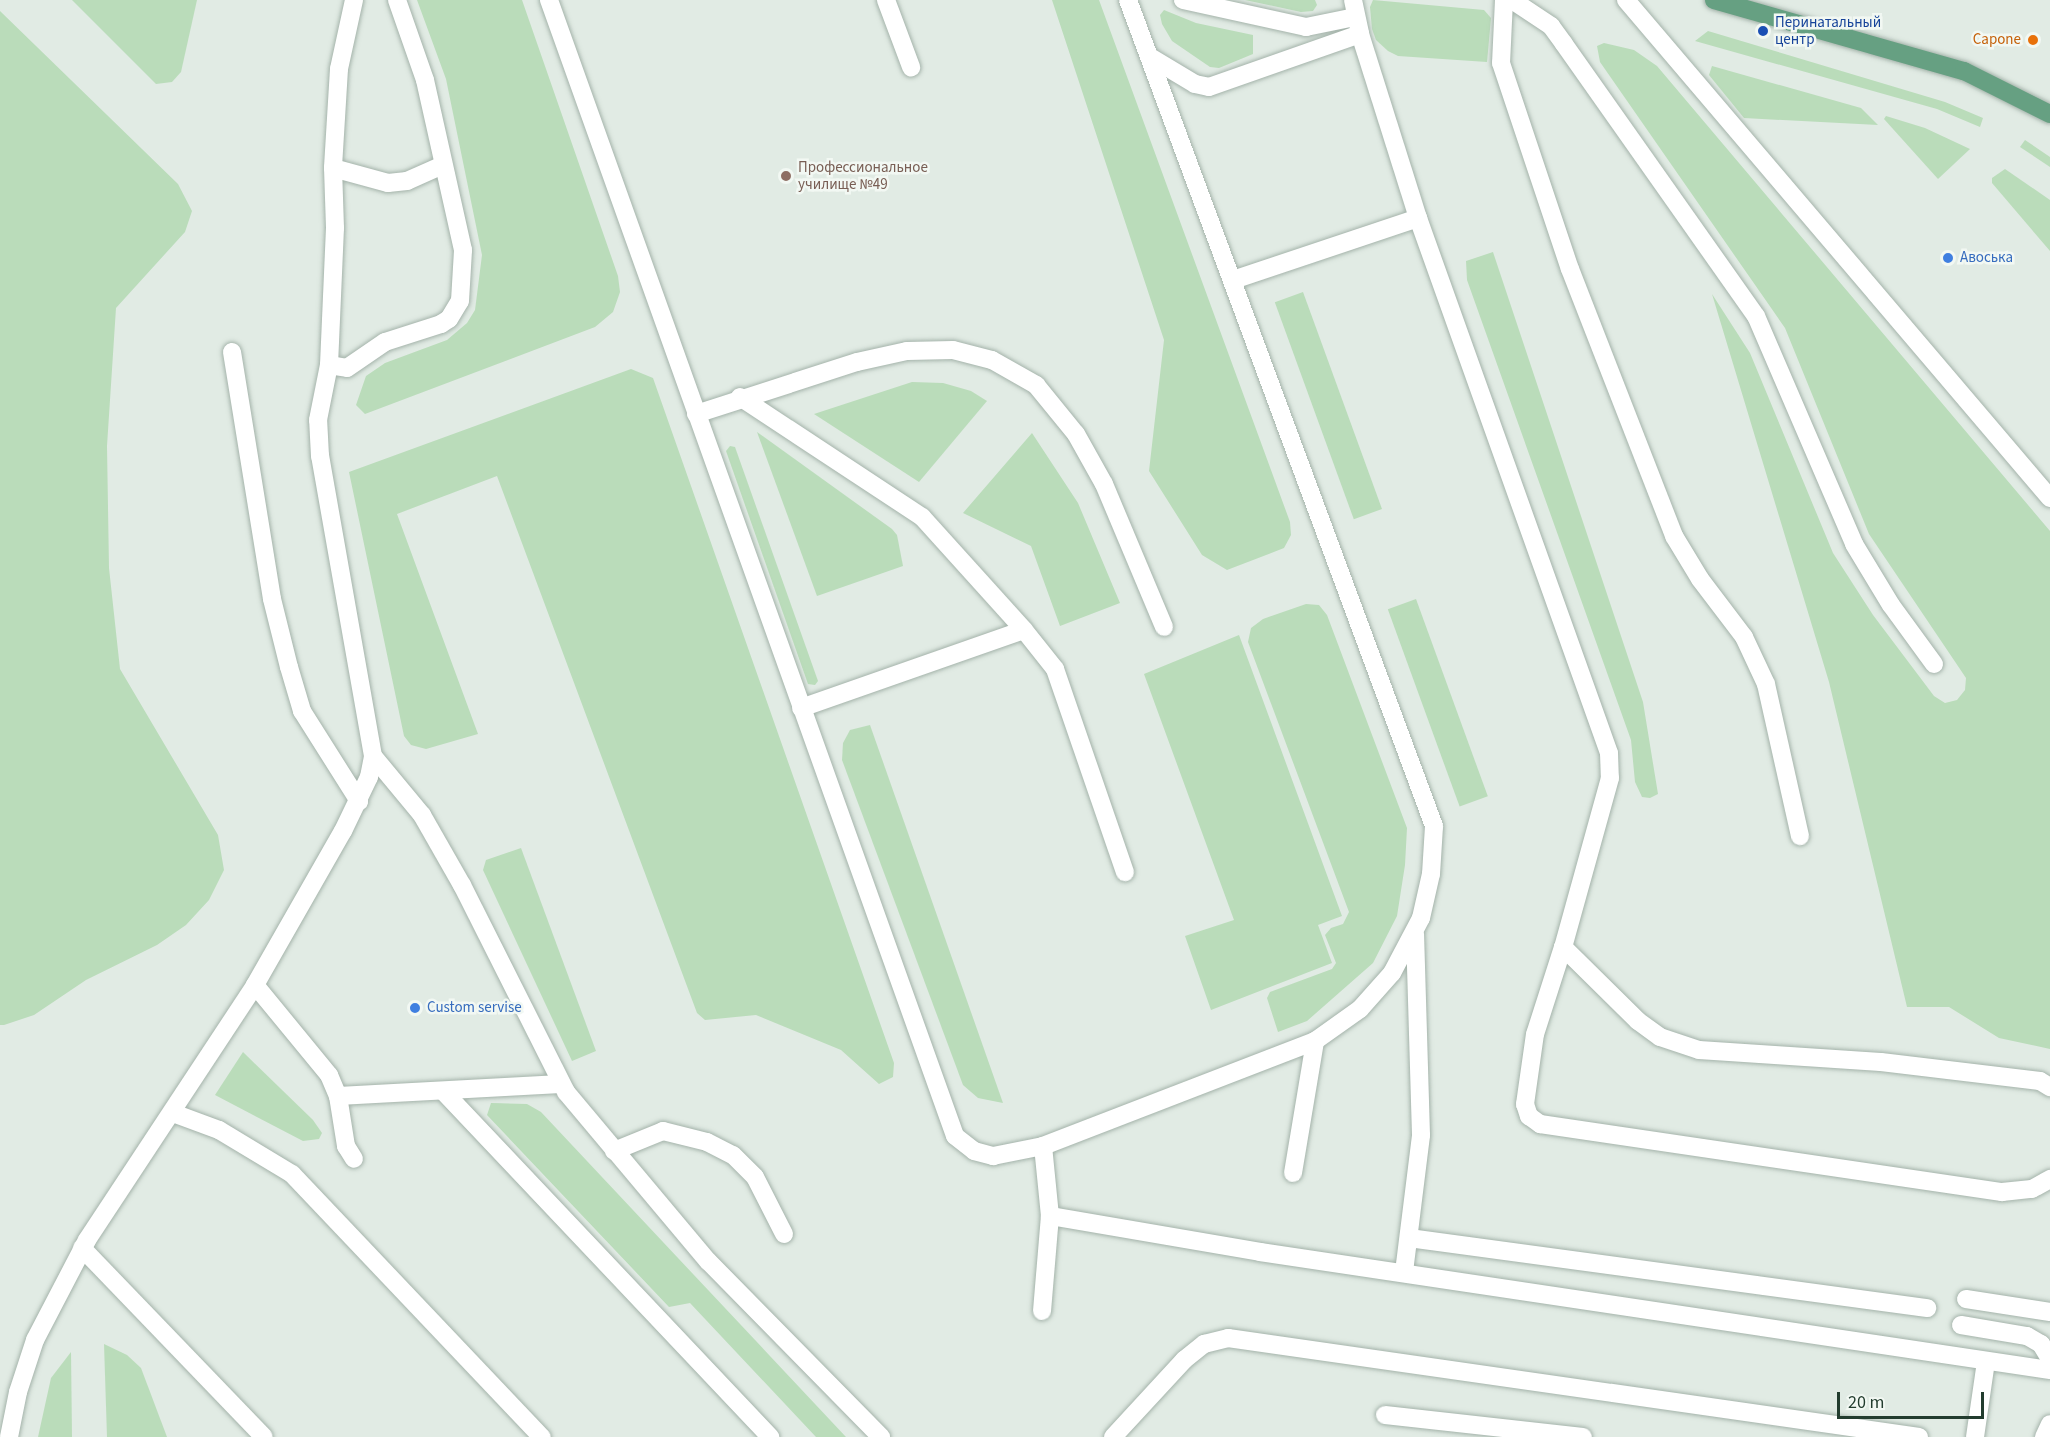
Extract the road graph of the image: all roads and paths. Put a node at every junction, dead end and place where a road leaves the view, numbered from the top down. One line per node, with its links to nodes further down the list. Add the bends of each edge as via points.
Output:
1 (354, 0): 16 (lane, via 339,69)
2 (397, 0): 15 (lane, via 425,80)
3 (549, 0): 22 (lane)
4 (886, 0): 13 (lane)
5 (1128, 0): 12 (lane)
6 (1183, 0): 11 (lane, via 1306,27)
7 (1504, 0): 30 (lane, via 1501,63 1570,269 1674,536 1700,579 1744,637 1767,684)
8 (1512, 0): 26 (lane, via 1551,26 1756,316 1854,544 1891,605)
9 (1626, 0): 23 (lane)
10 (1714, 0): 14 (main road, via 1964,71)
11 (1356, 17): 12 (lane, via 1209,87 1195,84); 17 (lane)
12 (1150, 57): 18 (lane)
13 (911, 67)
14 (2050, 114)
15 (443, 165): 16 (lane, via 407,181 388,183); 20 (lane, via 463,250 460,301 455,310 441,324 385,342 347,368)
16 (333, 168): 20 (lane, via 335,228)
17 (1418, 218): 18 (lane); 33 (lane, via 1609,753 1610,778)
18 (1233, 280): 32 (lane, via 1434,826 1431,874)
19 (232, 352): 29 (lane, via 272,598 289,667 302,711)
20 (329, 365): 28 (lane, via 318,420 320,456)
21 (740, 397): 22 (lane); 24 (lane, via 907,351 953,350 992,360 1036,385 1077,434 1104,484); 25 (lane, via 922,518)
22 (696, 414): 27 (lane)
23 (2050, 498)
24 (1164, 627)
25 (1024, 630): 27 (lane); 31 (lane, via 1055,669)
26 (1935, 664)
27 (801, 708): 41 (lane, via 955,1136 974,1151 993,1156)
28 (373, 756): 29 (lane); 36 (lane, via 422,815 462,885)
29 (359, 801): 34 (lane)
30 (1800, 836)
31 (1125, 872)
32 (1415, 934): 35 (lane, via 1392,973 1360,1009); 48 (lane, via 1421,1135)
33 (1563, 947): 37 (lane, via 1638,1021 1660,1037 1698,1050 1881,1062 2040,1081); 45 (lane, via 1535,1034 1525,1104 1529,1116 1540,1124 2002,1192 2032,1189)
34 (255, 985): 39 (lane, via 329,1075); 40 (lane)
35 (1315, 1041): 41 (lane); 44 (lane)
36 (561, 1084): 38 (lane); 42 (lane)
37 (2050, 1087)
38 (444, 1092): 39 (lane); 64 (lane)
39 (338, 1096): 43 (lane, via 342,1132)
40 (172, 1113): 49 (lane); 63 (lane, via 228,1134 292,1174)
41 (1043, 1146): 46 (lane)
42 (614, 1151): 47 (lane, via 663,1131 707,1142 733,1155 755,1177); 65 (lane, via 708,1261)
43 (354, 1159)
44 (1293, 1173)
45 (2050, 1179)
46 (1050, 1216): 50 (lane); 53 (lane)
47 (784, 1234)
48 (1409, 1238): 50 (lane); 52 (lane)
49 (82, 1248): 61 (lane, via 35,1340); 62 (lane)
50 (1404, 1272): 57 (lane)
51 (1966, 1299): 54 (lane)
52 (1927, 1308)
53 (1042, 1311)
54 (2050, 1312)
55 (1961, 1325): 56 (lane, via 2027,1336 2041,1344)
56 (2050, 1359)
57 (1986, 1362): 58 (lane); 69 (lane)
58 (2050, 1370)
59 (1385, 1415): 67 (lane)
60 (2050, 1424): 70 (lane)
61 (9, 1437)
62 (264, 1437)
63 (542, 1437)
64 (770, 1437)
65 (881, 1437)
66 (1113, 1437): 68 (lane, via 1184,1360 1204,1344 1228,1338)
67 (1583, 1437)
68 (1919, 1437)
69 (1976, 1437)
70 (2044, 1437)

